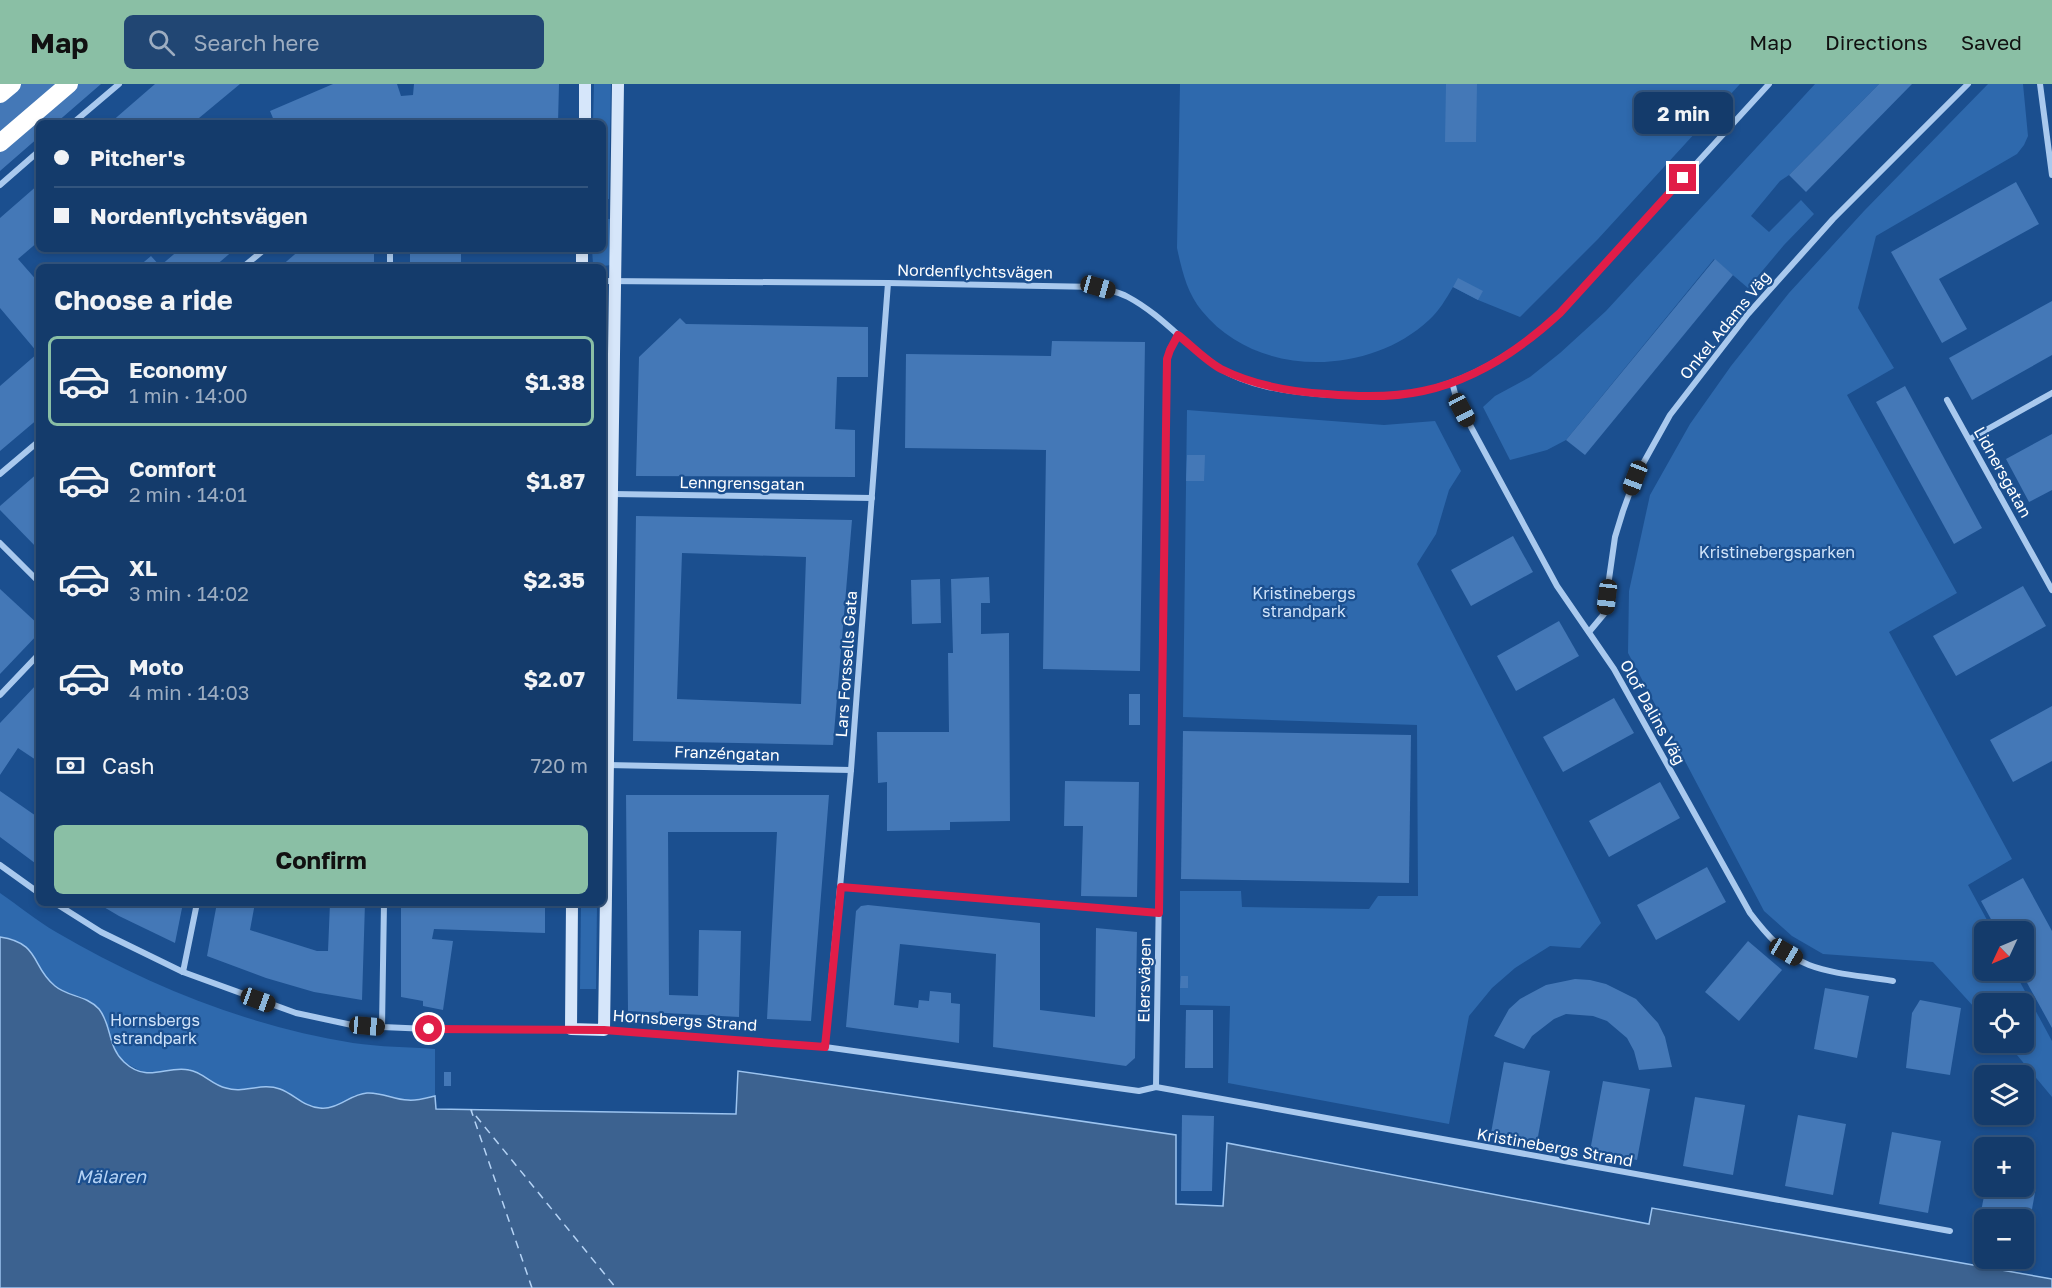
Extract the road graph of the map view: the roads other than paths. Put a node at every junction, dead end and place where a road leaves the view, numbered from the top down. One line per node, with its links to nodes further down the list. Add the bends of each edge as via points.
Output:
1 (12, 84): 9 (highway)
2 (69, 84): 14 (highway)
3 (119, 84): 11 (street)
4 (585, 84): 12 (street)
5 (618, 84): 21 (street)
6 (1769, 84): 24 (street, Nordenflychtsvägen, via 1548,324 1500,359)
7 (1968, 84): 35 (street, Onkel Adams Väg, via 1833,219 1748,314 1670,415 1635,478 1615,537 1604,614)
8 (2040, 84): 13 (street)
9 (0, 94)
10 (2052, 118): 13 (street)
11 (77, 120)
12 (585, 120)
13 (2045, 122): 16 (street)
14 (0, 142)
15 (36, 155): 17 (street)
16 (2052, 175)
17 (0, 185)
18 (261, 252): 19 (street)
19 (247, 264)
20 (606, 281): 21 (street, Nordenflychtsvägen)
21 (616, 281): 22 (street, Nordenflychtsvägen); 30 (street)
22 (888, 283): 23 (street, Nordenflychtsvägen, via 1098,287 1126,296); 31 (street, Lars Forssells Gata)
23 (1178, 335): 24 (street, Nordenflychtsvägen, via 1219,368 1257,384 1302,393 1393,395); 48 (street, Elersvägen, via 1167,359)
24 (1452, 382): 35 (street, Olof Dalins Väg, via 1457,401 1557,586)
25 (2052, 393): 27 (street)
26 (1947, 400): 27 (street, Lidnersgatan)
27 (1970, 439): 34 (street, Lidnersgatan)
28 (36, 444): 29 (street)
29 (0, 474)
30 (611, 494): 31 (street, Lenngrensgatan); 38 (street)
31 (872, 498): 39 (street, Lars Forssells Gata)
32 (0, 543): 33 (street)
33 (36, 579)
34 (2052, 590)
35 (1589, 632): 50 (street, Olof Dalins Väg, via 1614,669 1750,913 1767,936 1809,965)
36 (36, 657): 37 (street)
37 (0, 695)
38 (606, 764): 39 (street, Franzéngatan)
39 (851, 770): 41 (street, Lars Forssells Gata)
40 (0, 865): 42 (street)
41 (841, 887): 48 (street); 54 (street, Lars Forssells Gata)
42 (36, 890)
43 (60, 906): 49 (street, Hornsbergs Strand, via 101,932)
44 (195, 906): 49 (street)
45 (384, 906): 51 (street)
46 (572, 906): 52 (street)
47 (605, 906): 53 (street)
48 (1159, 913): 55 (street, Elersvägen)
49 (183, 972): 51 (street, Hornsbergs Strand, via 296,1013)
50 (1893, 981)
51 (382, 1027): 52 (street, Hornsbergs Strand)
52 (571, 1029): 53 (street, Hornsbergs Strand)
53 (604, 1030): 54 (street, Hornsbergs Strand)
54 (825, 1047): 55 (street, Hornsbergs Strand, via 1139,1091)
55 (1156, 1088): 56 (street, Kristinebergs Strand)
56 (1950, 1231)

